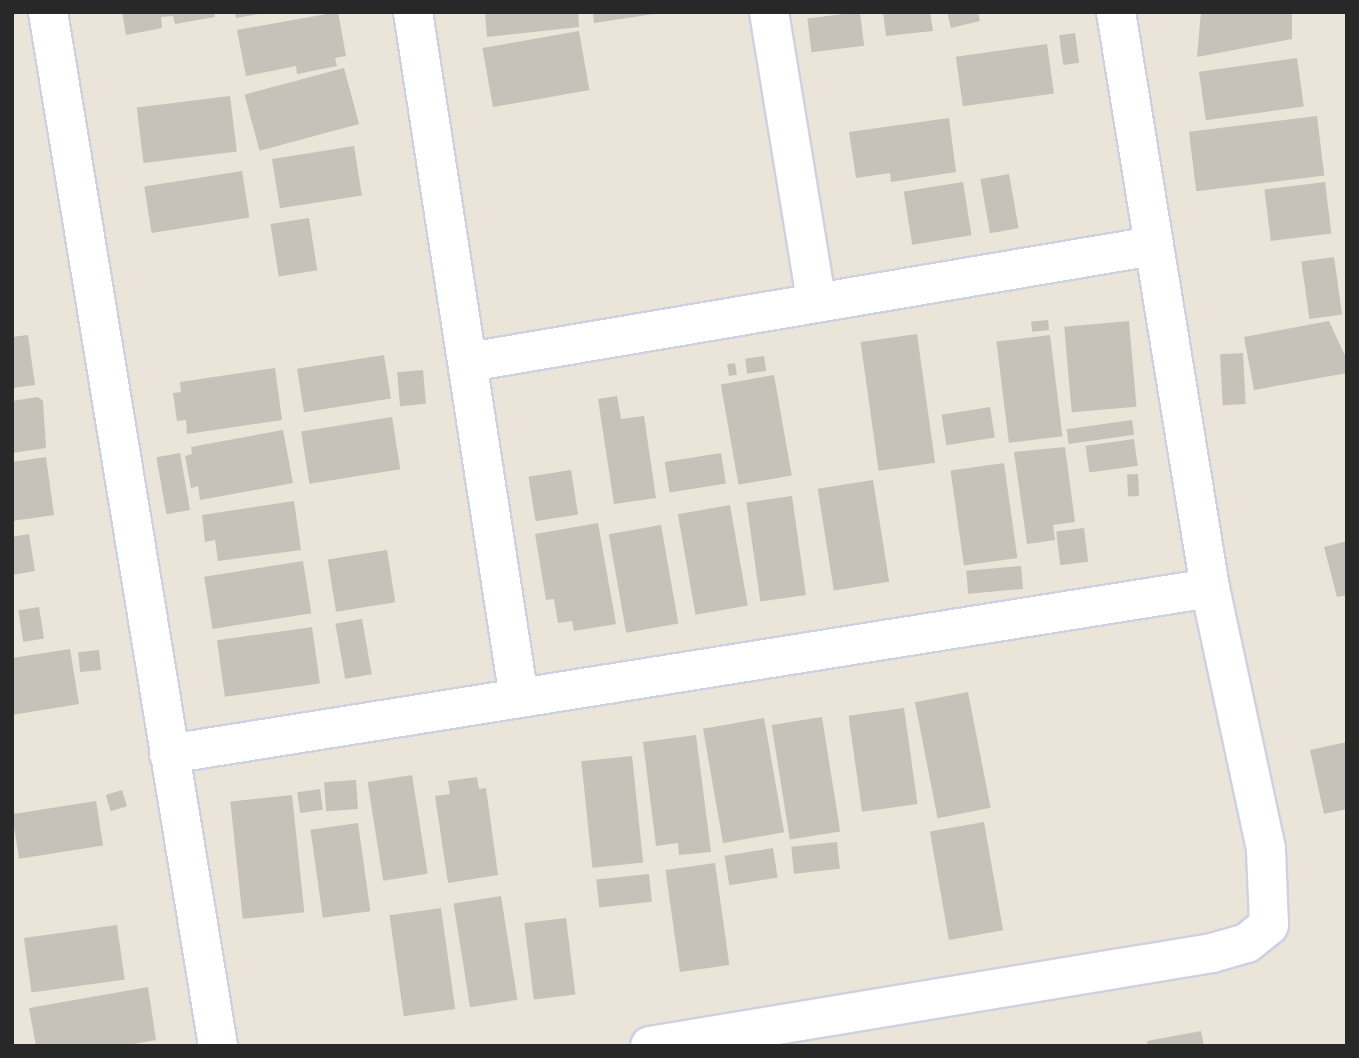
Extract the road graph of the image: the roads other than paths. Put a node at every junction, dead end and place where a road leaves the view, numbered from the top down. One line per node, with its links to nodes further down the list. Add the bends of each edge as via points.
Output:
1 (48, 12): 10 (street)
2 (413, 12): 7 (street)
3 (769, 12): 6 (street)
4 (1116, 12): 5 (street)
5 (1153, 246): 6 (street); 8 (street)
6 (816, 300): 7 (street)
7 (468, 362): 9 (street)
8 (1210, 588): 9 (street); 12 (street, via 1266,849 1269,925 1261,936 1212,953)
9 (519, 698): 10 (street)
10 (169, 754): 11 (street)
11 (218, 1046)
12 (650, 1046)

